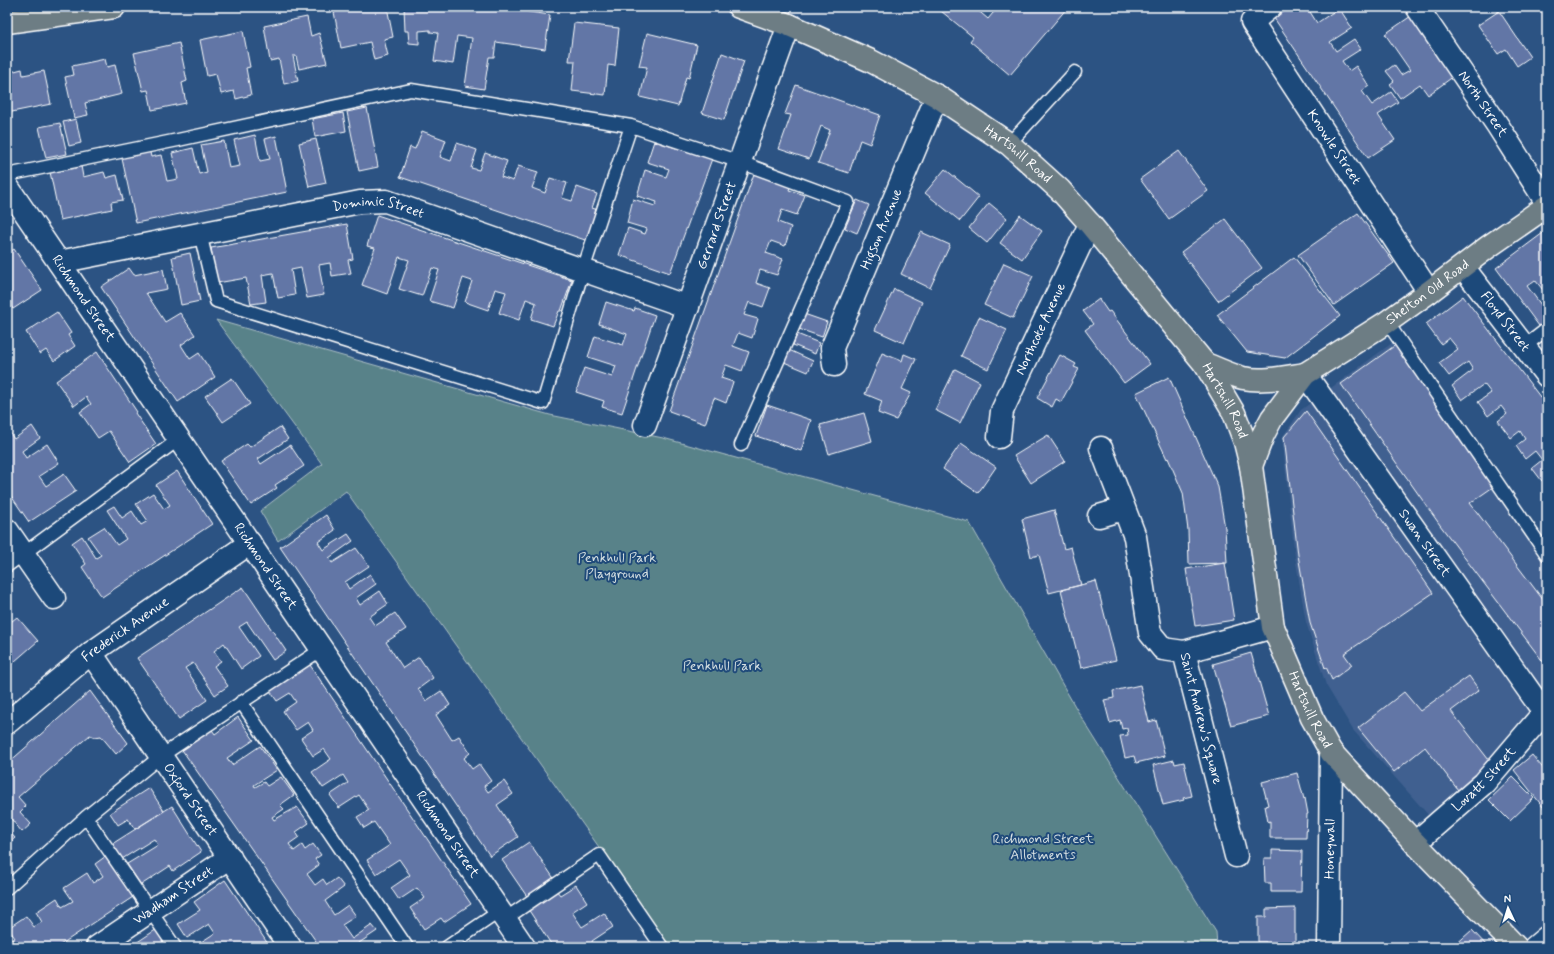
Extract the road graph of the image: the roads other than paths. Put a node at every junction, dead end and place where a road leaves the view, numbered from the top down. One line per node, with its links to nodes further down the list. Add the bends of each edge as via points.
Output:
1 (114, 7): 5 (main road)
2 (739, 7): 6 (main road, Hartshill Road)
3 (1270, 7): 21 (street, Knowle Street, via 1252,22)
4 (1417, 7): 14 (street, North Street)
5 (7, 22)
6 (789, 25): 8 (main road, Hartshill Road, via 871,61); 11 (street, Gerrard Street)
7 (1075, 72): 10 (lane)
8 (938, 96): 10 (main road, Hartshill Road); 27 (street, Higson Avenue, via 832,348)
9 (631, 126): 11 (lane); 12 (lane, via 411,90); 20 (lane)
10 (1010, 144): 16 (main road, Hartshill Road, via 1060,190)
11 (740, 162): 22 (street, Gerrard Street); 33 (lane, via 848,202)
12 (7, 174)
13 (7, 186): 18 (street, Richmond Street)
14 (1547, 202)
15 (1547, 206): 19 (main road, Shelton Old Road)
16 (1090, 224): 26 (main road, Hartshill Road); 31 (street, Northcote Avenue, via 1002,411)
17 (200, 233): 18 (street, Dominic Street); 20 (street, Dominic Street, via 360,202 386,201); 20 (lane, via 216,301 543,403)
18 (59, 262): 32 (street, Richmond Street)
19 (1463, 267): 21 (main road, Shelton Old Road); 25 (street, Floyd Street)
20 (583, 270): 22 (street, Dominic Street)
21 (1429, 292): 23 (main road, Shelton Old Road)
22 (688, 307): 30 (street, Gerrard Street)
23 (1387, 322): 28 (main road, Shelton Old Road); 40 (lane)
24 (1547, 330): 25 (lane)
25 (1525, 346): 29 (street, Floyd Street)
26 (1204, 364): 28 (main road, Shelton Old Road, via 1242,378 1277,378); 35 (main road, Hartshill Road, via 1234,413)
27 (834, 365)
28 (1305, 374): 35 (main road, Shelton Old Road, via 1272,418); 48 (street, Swan Street)
29 (1547, 376)
30 (645, 425)
31 (999, 437)
32 (179, 439): 39 (street, Richmond Street); 41 (lane)
33 (741, 445)
34 (1101, 448): 36 (street, Saint Andrew's Square)
35 (1251, 466): 43 (main road, Hartshill Road)
36 (1123, 509): 37 (street); 45 (street, Saint Andrew's Square, via 1134,537 1150,633 1163,649)
37 (1100, 516)
38 (7, 530): 41 (street)
39 (250, 543): 44 (street, Richmond Street); 46 (street, Frederick Avenue)
40 (1547, 555)
41 (15, 560): 42 (street)
42 (54, 598)
43 (1273, 627): 45 (street); 50 (main road, Hartshill Road, via 1312,718)
44 (322, 649): 47 (lane); 58 (street, Richmond Street)
45 (1184, 652): 54 (street, Saint Andrew's Square)
46 (91, 653): 49 (street, Frederick Avenue); 51 (street, Oxford Street)
47 (241, 702): 51 (lane); 64 (lane)
48 (1545, 710): 53 (street, Lovatt Street, via 1484,783)
49 (7, 723)
50 (1331, 752): 53 (main road, Hartshill Road); 67 (street, Honeywall)
51 (161, 756): 52 (lane); 55 (street, Oxford Street)
52 (86, 817): 56 (lane); 57 (lane)
53 (1415, 843): 68 (main road, Hartshill Road)
54 (1236, 856)
55 (230, 857): 57 (street, Wadham Street); 63 (street, Oxford Street)
56 (7, 888)
57 (150, 911): 61 (street, Wadham Street); 62 (lane)
58 (502, 915): 60 (lane, via 599,855); 65 (lane); 66 (street, Richmond Street)
59 (1547, 937): 69 (street)
60 (665, 946)
61 (97, 947)
62 (175, 947)
63 (290, 947)
64 (407, 947)
65 (447, 947)
66 (524, 947)
67 (1329, 947)
68 (1516, 947)
69 (1535, 947)

